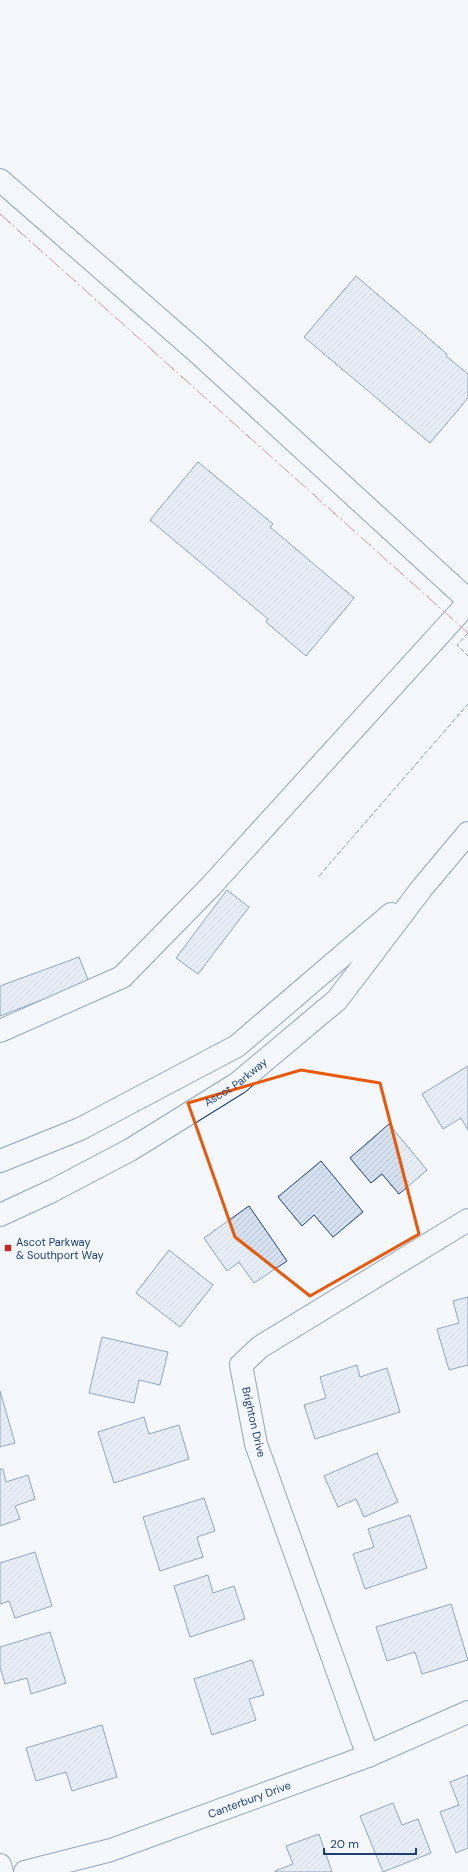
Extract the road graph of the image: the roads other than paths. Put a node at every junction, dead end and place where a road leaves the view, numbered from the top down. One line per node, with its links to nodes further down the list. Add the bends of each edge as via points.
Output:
1 (0, 180): 2 (street, via 196,351)
2 (468, 601): 5 (street, via 211,886 122,977)
3 (468, 833): 4 (street, Ascot Parkway)
4 (422, 888): 6 (street, Ascot Parkway, via 237,1046 80,1129); 7 (street, Ascot Parkway, via 337,1000 238,1082 130,1150)
5 (0, 1032)
6 (0, 1161)
7 (0, 1215)
8 (468, 1220): 10 (street, Brighton Drive, via 260,1347 241,1365 256,1444)
9 (468, 1712): 10 (street, Canterbury Drive)
10 (368, 1756): 13 (street, Canterbury Drive, via 111,1850)
11 (0, 1865): 12 (street)
12 (2, 1872)
13 (25, 1872)

